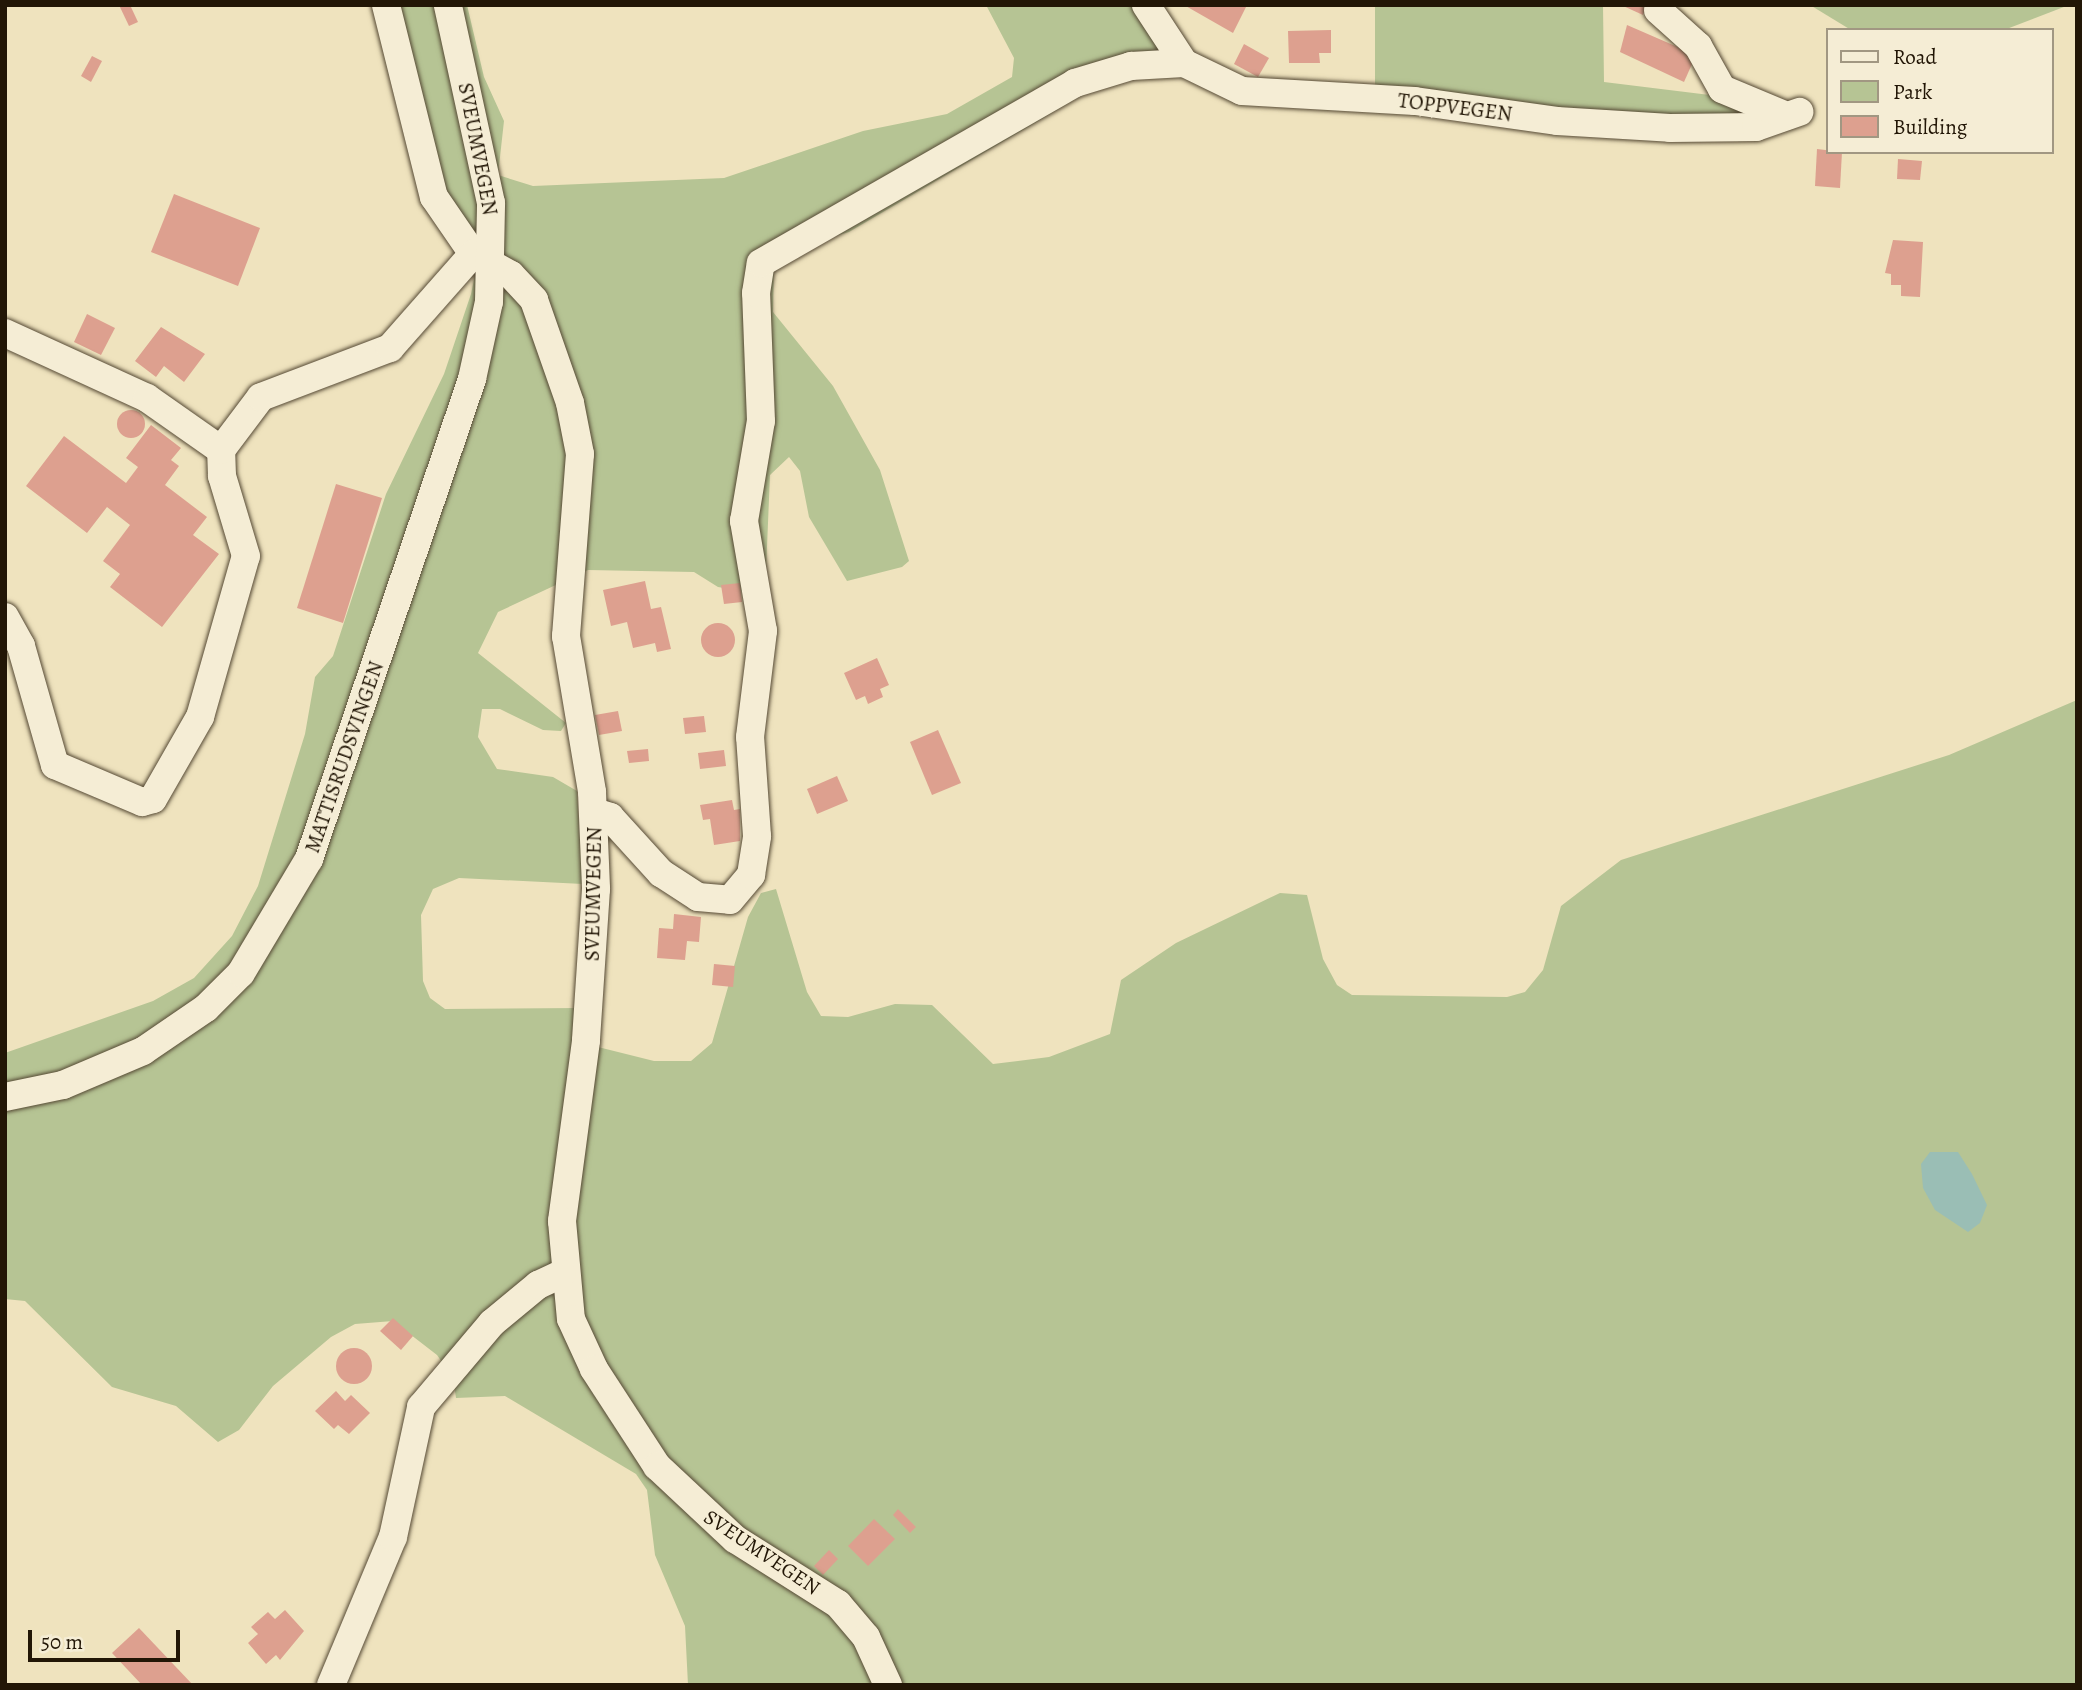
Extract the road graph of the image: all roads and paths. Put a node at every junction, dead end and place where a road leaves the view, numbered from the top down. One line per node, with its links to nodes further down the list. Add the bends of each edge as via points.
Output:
1 (386, 5): 8 (street, via 434,197)
2 (448, 5): 8 (street, SVEUMVEGEN, via 491,203)
3 (1146, 5): 5 (street, TOPPVEGEN)
4 (1658, 10): 6 (street, TOPPVEGEN, via 1698,46 1722,89 1793,114 1734,129 1557,121 1415,101 1242,91)
5 (1161, 32): 6 (street, TOPPVEGEN); 7 (street)
6 (1184, 63): 7 (street)
7 (1131, 66): 12 (street, via 1075,83 761,263 756,293 761,421 744,521 763,631 750,737 757,836 751,875 730,900 698,897 661,873 619,824)
8 (484, 261): 10 (street, via 390,348 261,397); 12 (street, SVEUMVEGEN, via 534,300 576,428 580,477 566,636); 13 (street, MATTISRUDSVINGEN, via 472,379 309,859 281,914 241,973 206,1008 143,1051 63,1085)
9 (5, 333): 10 (street, via 146,398)
10 (222, 450): 11 (street, via 222,475 246,556 200,717 153,799 142,802 55,765 21,646)
11 (5, 617)
12 (594, 812): 14 (street, SVEUMVEGEN, via 592,962 565,1194)
13 (5, 1097)
14 (562, 1274): 15 (street, via 538,1284 492,1323 421,1407 393,1537); 16 (street, SVEUMVEGEN, via 580,1343 657,1466 735,1539 838,1604 866,1637)
15 (331, 1685)
16 (888, 1685)

